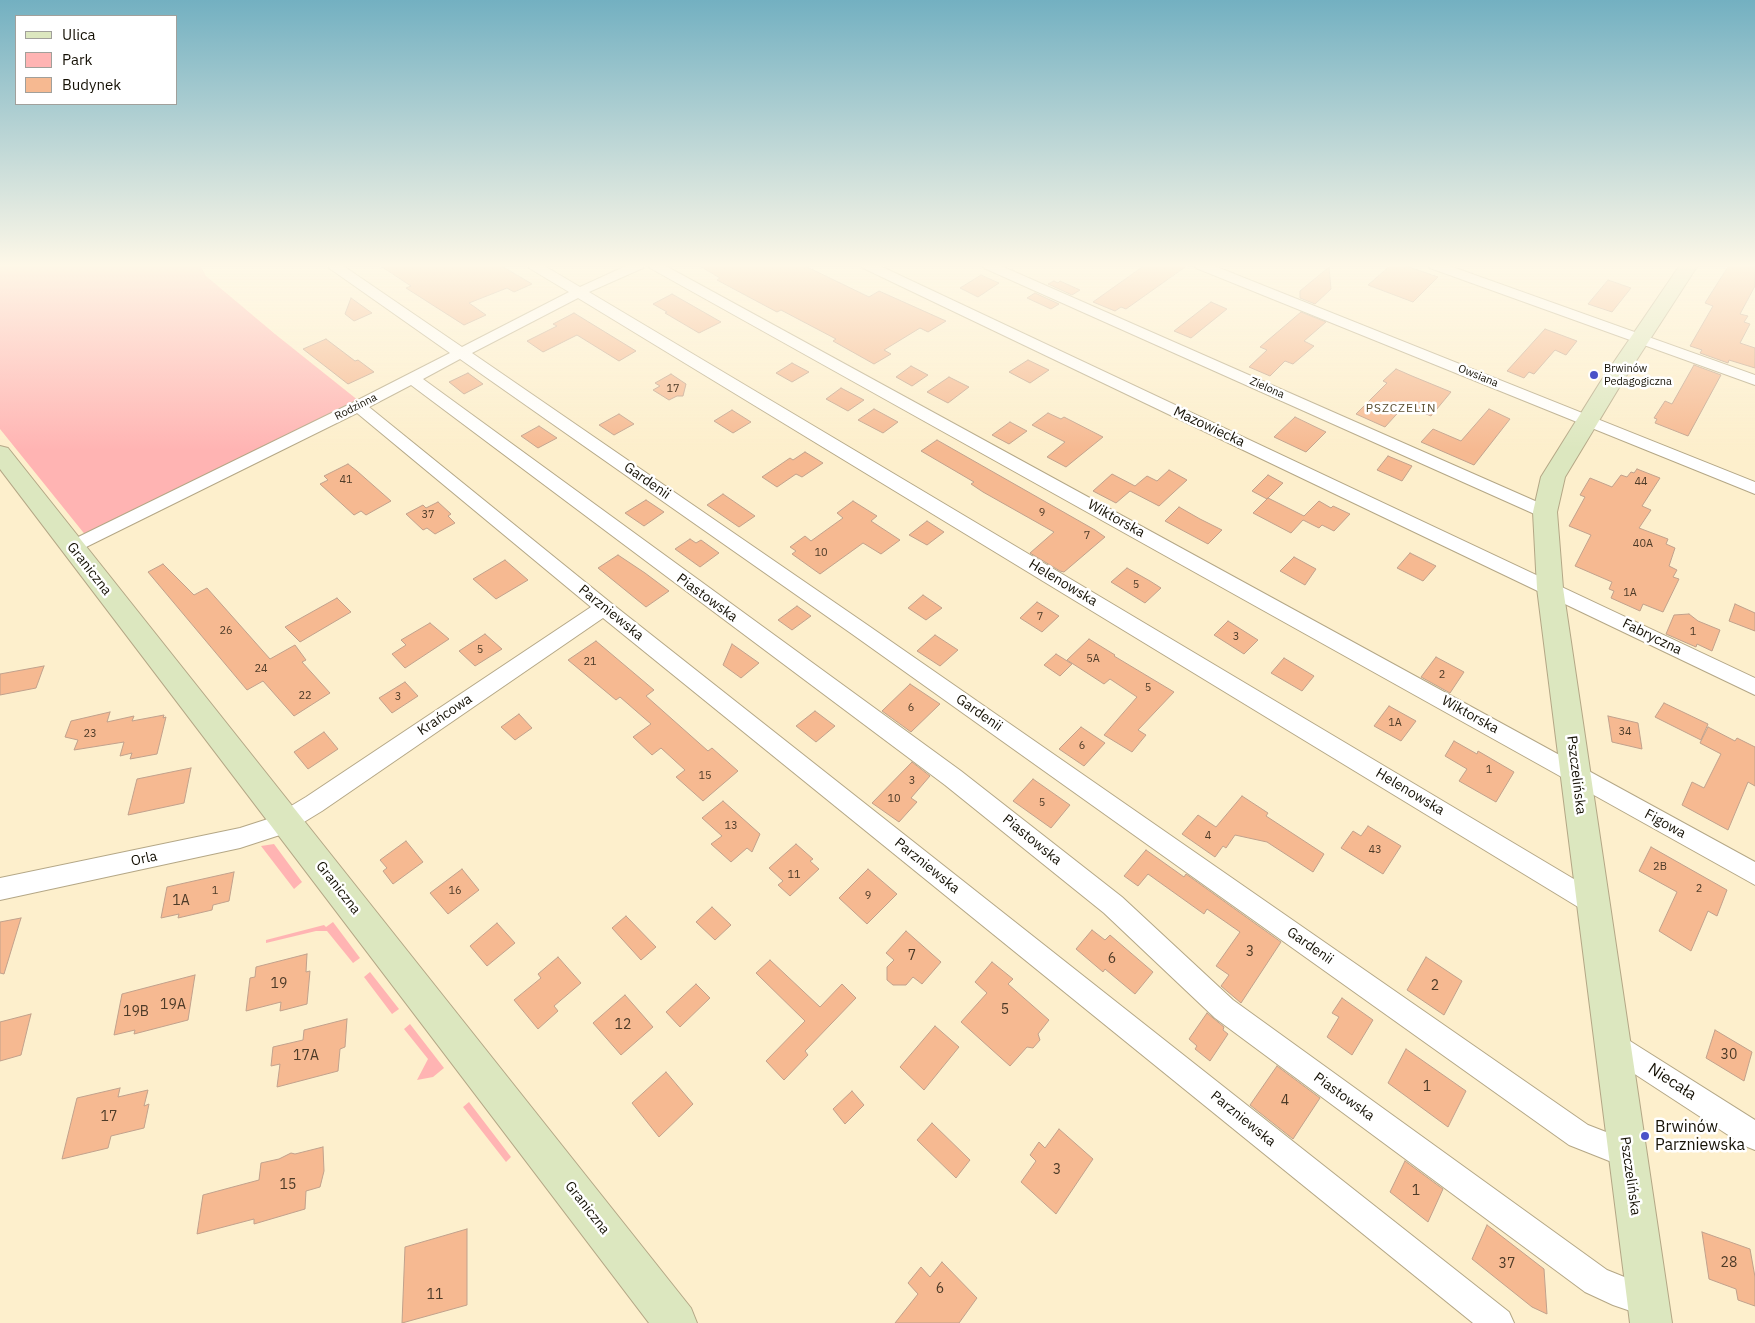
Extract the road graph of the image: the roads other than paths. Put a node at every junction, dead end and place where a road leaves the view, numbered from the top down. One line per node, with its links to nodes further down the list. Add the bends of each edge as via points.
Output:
1 (425, 327): 11 (street, Gardenii)
2 (513, 327): 11 (street, Rodzinna)
3 (637, 327): 27 (street, Helenowska)
4 (767, 327): 23 (street, Wiktorska)
5 (998, 327): 20 (street, Mazowiecka)
6 (1128, 327): 18 (street, Zielona)
7 (1355, 327): 15 (street, Owsiana)
8 (1606, 327): 10 (street)
9 (1648, 327): 10 (main road, Pszczelińska)
10 (1640, 339): 13 (street); 15 (main road, Pszczelińska)
11 (463, 353): 12 (street, Rodzinna); 30 (street, Gardenii, via 1579,1135)
12 (412, 378): 14 (street, Rodzinna); 31 (street, Piastowska, via 953,778 1113,905 1224,1009 1596,1281)
13 (1755, 380)
14 (358, 406): 19 (street, Rodzinna); 21 (street, Parzniewska)
15 (1587, 420): 17 (street, Owsiana); 18 (main road, Pszczelińska, via 1553,477)
16 (0, 453): 19 (main road, Graniczna)
17 (1755, 488)
18 (1545, 512): 20 (main road, Pszczelińska)
19 (72, 547): 24 (main road, Graniczna)
20 (1550, 588): 22 (street, Fabryczna); 23 (main road, Pszczelińska)
21 (604, 608): 24 (street, Krańcowa); 33 (street, Parzniewska)
22 (1755, 687)
23 (1576, 774): 25 (street, Figowa); 27 (main road, Pszczelińska)
24 (285, 822): 26 (street, Orla, via 262,833); 32 (main road, Graniczna)
25 (1755, 874)
26 (0, 889)
27 (1591, 902): 28 (main road, Pszczelińska)
28 (1613, 1045): 29 (street, Niecała); 30 (main road, Pszczelińska)
29 (1755, 1136)
30 (1627, 1154): 31 (main road, Pszczelińska)
31 (1649, 1312)
32 (676, 1323)
33 (1498, 1323)

